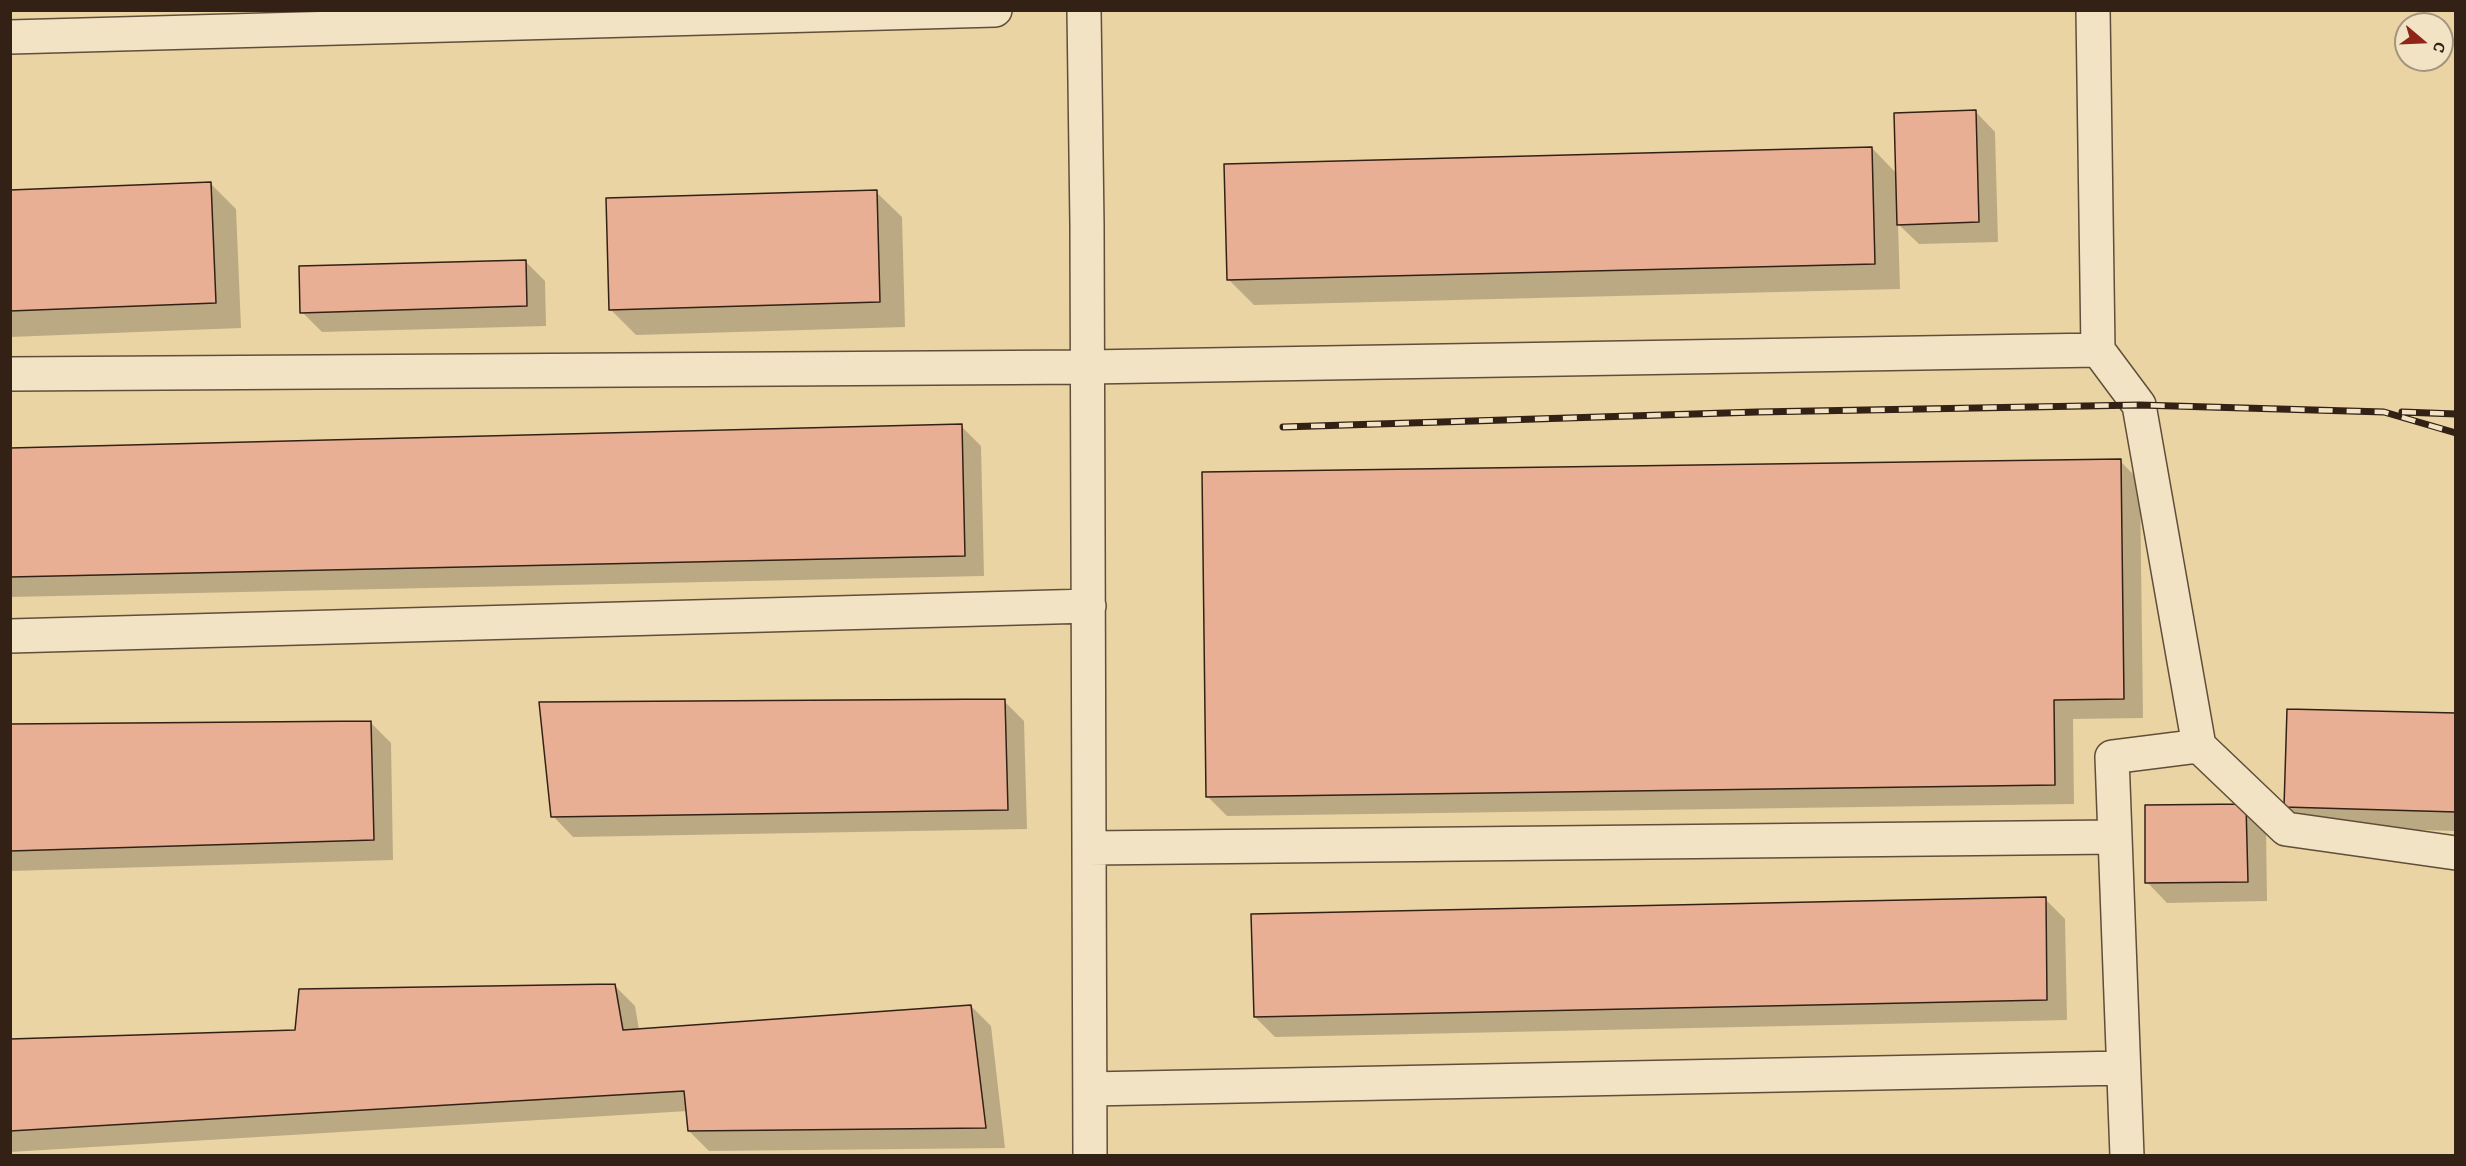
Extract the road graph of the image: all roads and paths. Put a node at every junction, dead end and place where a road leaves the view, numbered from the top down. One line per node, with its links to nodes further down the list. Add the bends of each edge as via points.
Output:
1 (995, 10): 4 (lane)
2 (1083, 10): 6 (lane)
3 (2093, 10): 5 (lane)
4 (10, 38)
5 (2098, 350): 6 (lane); 10 (lane, via 2139,405)
6 (1088, 367): 7 (lane); 8 (lane)
7 (10, 374)
8 (1089, 606): 9 (lane); 12 (lane)
9 (10, 636)
10 (2199, 746): 11 (lane, via 2112,757); 13 (lane, via 2286,829)
11 (2115, 837): 12 (lane); 14 (lane)
12 (1090, 848): 15 (lane)
13 (2456, 853)
14 (2123, 1068): 15 (lane); 17 (lane)
15 (1090, 1089): 16 (lane)
16 (1090, 1155)
17 (2127, 1155)

